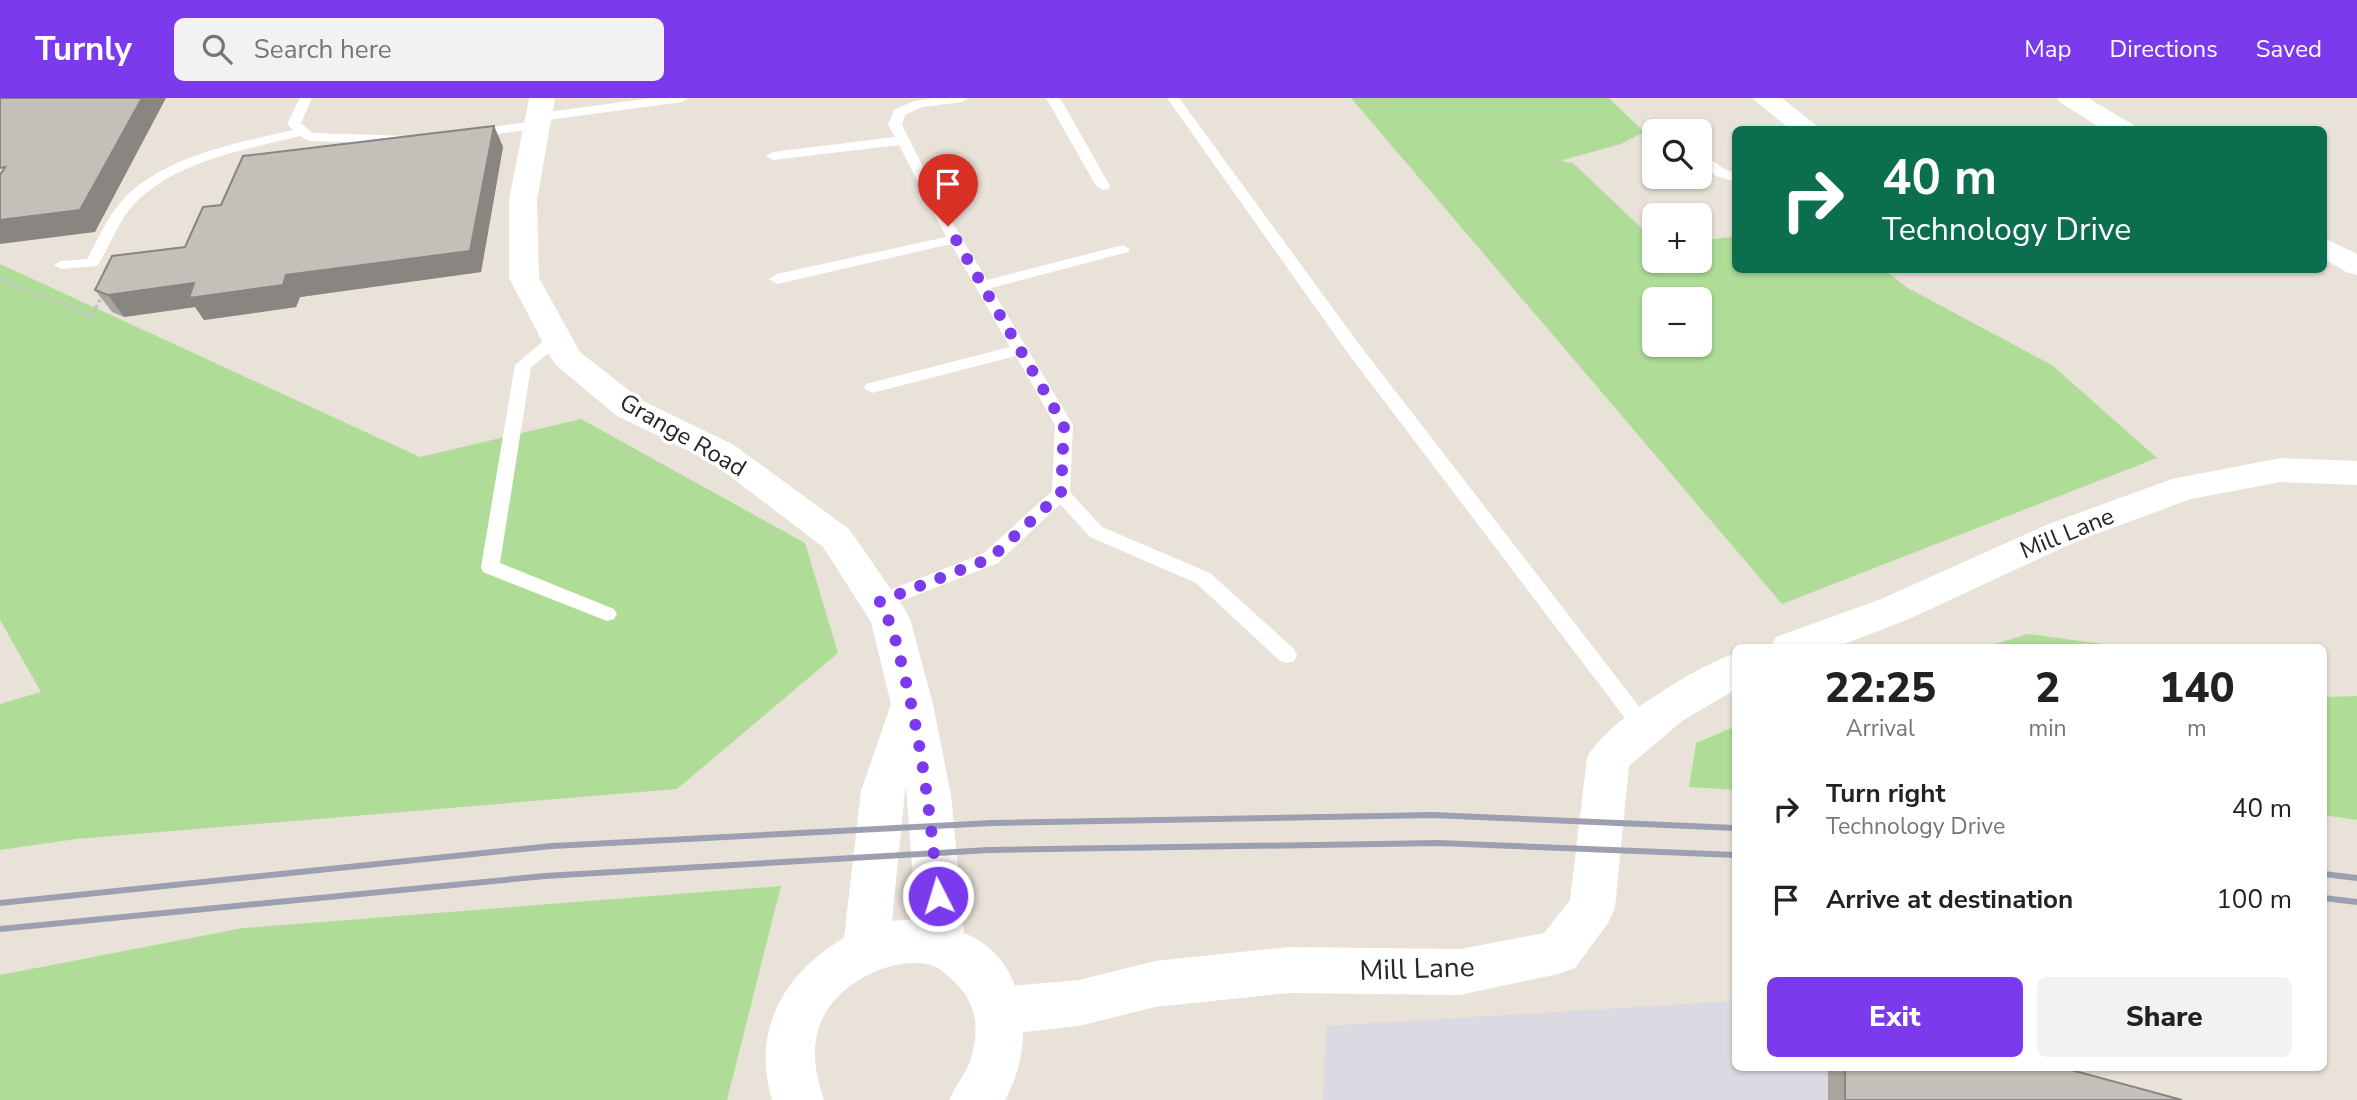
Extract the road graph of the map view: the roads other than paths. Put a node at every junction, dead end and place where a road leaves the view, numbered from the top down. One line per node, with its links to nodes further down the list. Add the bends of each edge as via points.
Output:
1 (306, 98): 11 (lane, via 294,124)
2 (682, 98): 8 (lane)
3 (962, 98): 14 (lane, via 919,104 899,113 895,125)
4 (1052, 98): 18 (lane)
5 (1173, 98): 37 (lane, via 1353,348)
6 (1765, 98): 9 (main road)
7 (2070, 98): 10 (main road)
8 (540, 113): 12 (lane); 26 (main road, Grange Road, via 523,200 524,278)
9 (1804, 126)
10 (2116, 126)
11 (303, 131): 13 (lane, via 309,137); 22 (lane, via 218,153 158,179 126,205 92,263)
12 (460, 134)
13 (422, 138)
14 (903, 140): 15 (lane); 19 (lane)
15 (773, 156)
16 (1712, 166): 17 (lane)
17 (1732, 177)
18 (1103, 186)
19 (955, 239): 24 (lane); 25 (lane)
20 (1123, 248): 25 (lane)
21 (2327, 249): 23 (main road)
22 (61, 265)
23 (2357, 266)
24 (777, 279)
25 (983, 286): 27 (lane)
26 (556, 339): 31 (main road, Grange Road, via 566,358 629,408 722,453 836,538); 32 (lane, via 523,365 490,566)
27 (1020, 350): 28 (lane); 30 (lane, via 1064,425)
28 (872, 388)
29 (2357, 473): 33 (main road, Mill Lane, via 2281,470 2185,488 2064,532 1895,609)
30 (1061, 493): 31 (lane, via 991,558); 34 (lane, via 1096,532 1203,578)
31 (879, 602): 36 (main road, Grange Road, via 890,619)
32 (607, 614)
33 (1801, 644)
34 (1287, 655)
35 (1732, 671): 37 (main road, Mill Lane, via 1667,709)
36 (912, 704): 38 (main road, Grange Road, via 929,795); 39 (main road, via 883,790)
37 (1644, 728): 40 (main road, Mill Lane, via 1608,758 1592,908 1558,952 1460,972 1290,970 1155,984 1079,1003)
38 (942, 946): 39 (main road, via 892,942); 40 (main road, via 969,960 989,983)
39 (866, 949): 41 (main road, via 838,965 814,988 797,1016 789,1047 790,1079)
40 (999, 1011): 42 (main road, via 998,1051)
41 (798, 1100)
42 (975, 1100)

